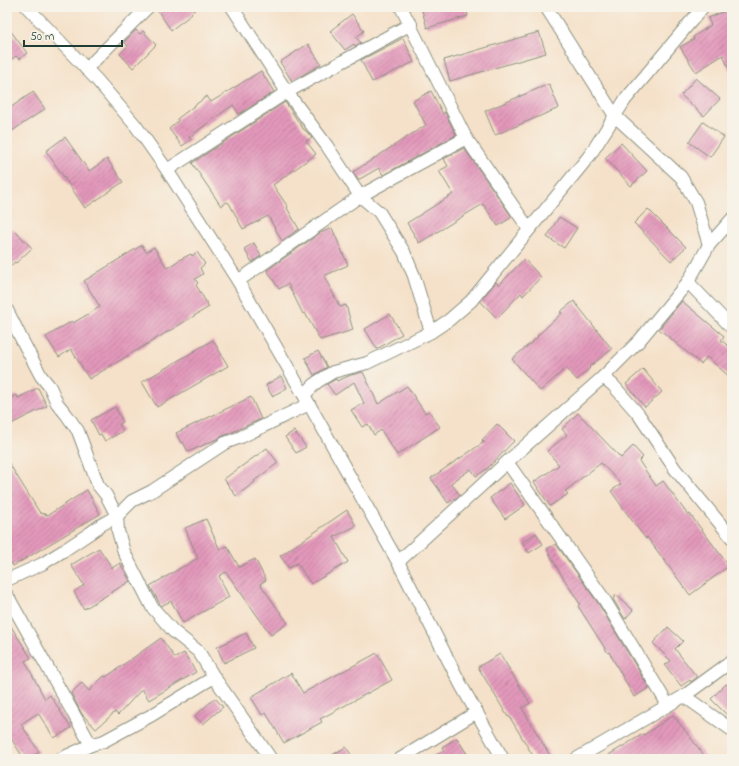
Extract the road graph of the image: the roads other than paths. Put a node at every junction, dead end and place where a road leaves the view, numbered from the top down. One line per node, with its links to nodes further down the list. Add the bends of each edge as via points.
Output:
1 (27, 7): 8 (street)
2 (148, 7): 8 (street)
3 (232, 7): 9 (street)
4 (402, 7): 7 (street)
5 (546, 7): 10 (street)
6 (703, 7): 10 (street, via 625,100)
7 (411, 24): 9 (street); 11 (street)
8 (86, 69): 12 (street, via 136,126)
9 (287, 92): 12 (street); 13 (street)
10 (615, 116): 15 (street, via 590,155); 16 (street, via 681,176 696,202)
11 (466, 138): 13 (street); 15 (street)
12 (167, 170): 17 (street)
13 (360, 196): 17 (street); 21 (street, via 379,212 404,252)
14 (732, 219): 16 (street)
15 (530, 229): 21 (street, via 470,301)
16 (709, 245): 18 (street)
17 (238, 281): 23 (street)
18 (688, 282): 20 (street); 22 (street, via 639,341)
19 (7, 310): 25 (street, via 41,376 50,387 56,403 78,431 98,485)
20 (732, 328)
21 (431, 332): 23 (street, via 367,363 333,372 316,382)
22 (603, 377): 24 (street); 26 (street, via 639,416 675,469)
23 (307, 400): 25 (street, via 241,438 225,443 152,491 132,501); 27 (street)
24 (507, 462): 27 (street); 33 (street, via 604,599)
25 (117, 516): 28 (street, via 42,564); 31 (street, via 124,552 152,607 173,631 199,652)
26 (732, 538)
27 (398, 562): 34 (street)
28 (7, 580)
29 (7, 595): 36 (street)
30 (732, 661): 32 (street)
31 (214, 677): 36 (street, via 152,716); 38 (street)
32 (684, 696): 33 (street); 35 (street)
33 (668, 705): 41 (street)
34 (477, 712): 39 (street); 40 (street)
35 (732, 730)
36 (91, 745): 37 (street)
37 (60, 759)
38 (271, 759)
39 (400, 759)
40 (503, 759)
41 (576, 759)

